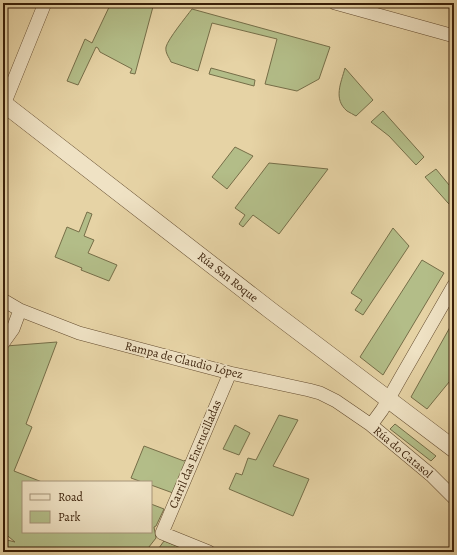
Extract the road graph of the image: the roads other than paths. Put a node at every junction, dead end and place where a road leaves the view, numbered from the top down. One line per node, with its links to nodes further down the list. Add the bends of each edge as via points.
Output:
1 (45, 3): 4 (street)
2 (335, 3): 3 (street)
3 (454, 36)
4 (4, 104): 10 (street, Rúa San Roque)
5 (454, 285): 10 (street)
6 (3, 300): 7 (street, Rampa de Claudio López)
7 (20, 310): 8 (street, via 13,329); 9 (street, Rampa de Claudio López, via 79,333)
8 (3, 343)
9 (230, 373): 11 (street, Rampa de Claudio López, via 320,393); 15 (street, Carril das Encrucilladas, via 162,532)
10 (388, 400): 12 (street); 13 (street, Rúa San Roque)
11 (349, 409): 12 (street, Rúa do Catasol)
12 (371, 425): 14 (street, Rúa do Catasol, via 431,475)
13 (454, 449)
14 (454, 498)
15 (209, 552)

